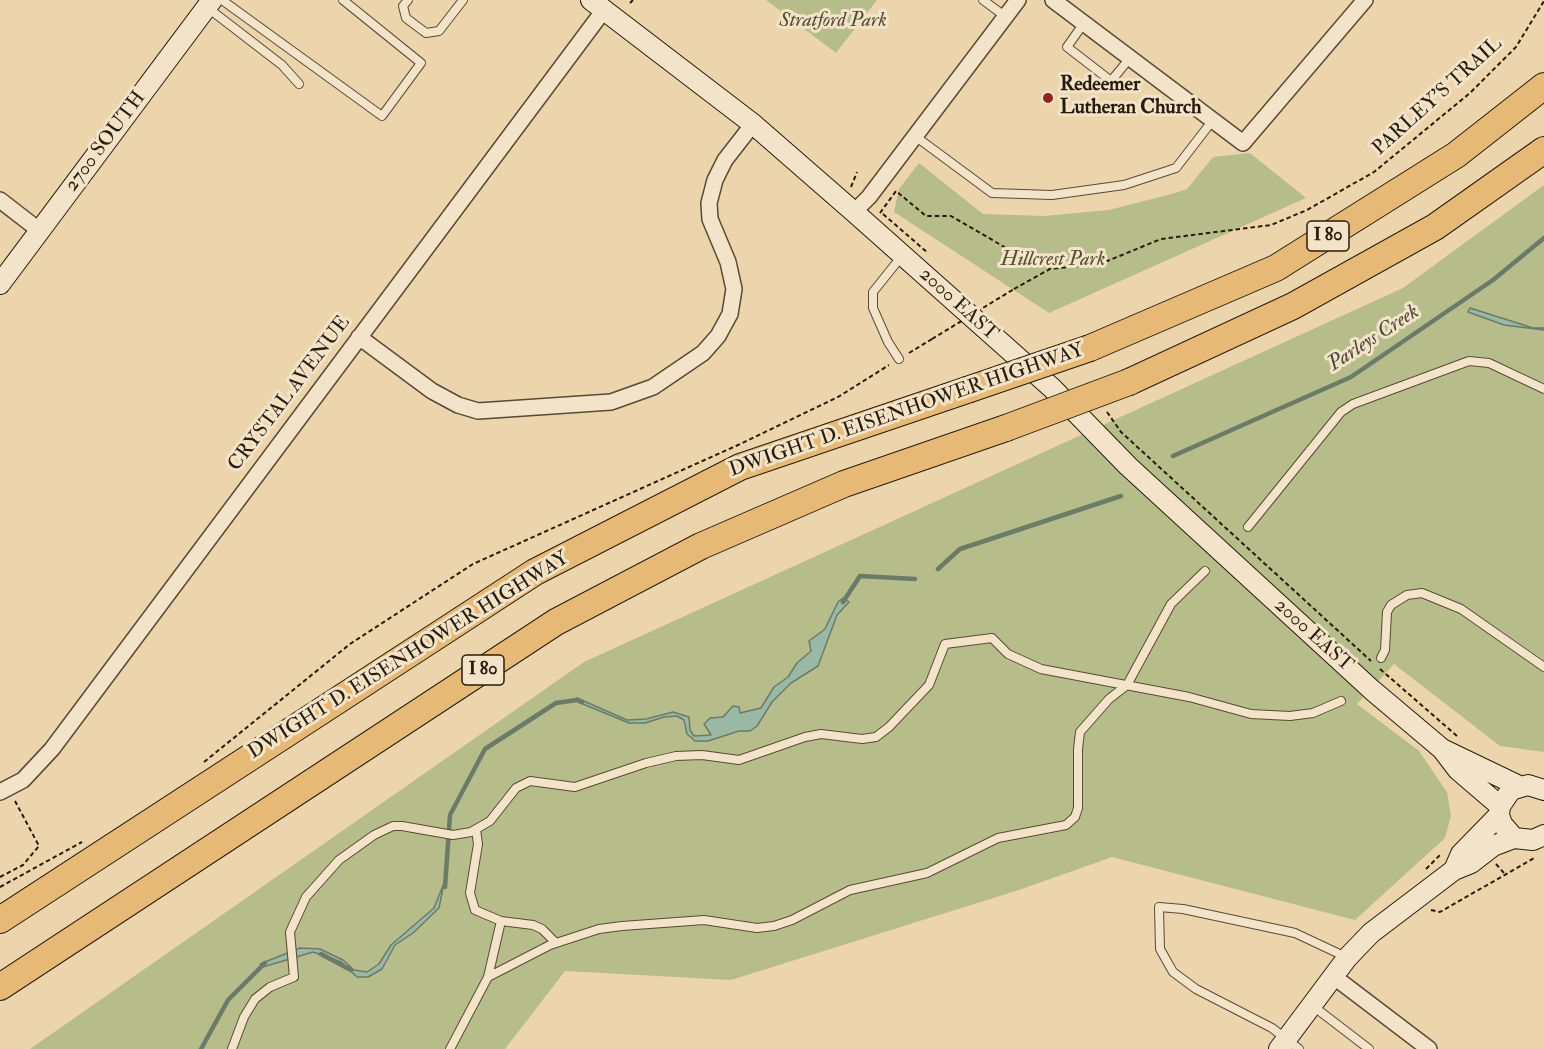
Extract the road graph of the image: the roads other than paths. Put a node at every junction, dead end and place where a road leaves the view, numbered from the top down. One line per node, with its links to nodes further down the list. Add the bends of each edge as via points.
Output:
1 (343, 0): 8 (lane, via 421,63 382,116)
2 (408, 0): 3 (lane, via 403,6 406,18 426,33 439,31)
3 (463, 0)
4 (983, 0): 10 (lane)
5 (1018, 0): 10 (street)
6 (1053, 0): 11 (street)
7 (1365, 0): 15 (street, via 1243,143)
8 (214, 2): 13 (lane); 21 (street, 2700 SOUTH)
9 (597, 5): 16 (street, 2000 EAST); 24 (street, CRYSTAL AVENUE)
10 (1006, 17): 17 (street)
11 (1084, 23): 12 (street); 12 (lane, via 1067,47 1111,81)
12 (1130, 58): 15 (street)
13 (299, 84)
14 (1544, 86): 42 (highway, DWIGHT D. EISENHOWER HIGHWAY / I 80, bridge, via 1456,155 1276,268 1090,348 740,467 535,572)
15 (1213, 120): 17 (lane, via 1176,168 1124,185 1052,195 992,193)
16 (753, 124): 20 (street, 2000 EAST); 24 (street, via 725,160 709,203 710,219 728,262 734,290 730,314 704,353 652,387 611,402 478,411 432,391)
17 (915, 136): 20 (street)
18 (1544, 150): 50 (highway, I 80, bridge, via 1425,233 1293,306 1129,381 844,484 701,546 556,622)
19 (0, 200): 21 (street)
20 (854, 212): 22 (street, 2000 EAST)
21 (40, 231): 23 (street, 2700 SOUTH)
22 (903, 256): 25 (lane, via 873,292 873,308); 33 (street, 2000 EAST, via 1052,388 1128,466 1304,629)
23 (0, 284)
24 (359, 337): 36 (street, CRYSTAL AVENUE, via 52,749 23,780)
25 (900, 359)
26 (1544, 389): 27 (lane, via 1490,363 1469,361 1353,404 1341,412)
27 (1248, 527)
28 (1205, 572): 31 (lane, via 1171,604)
29 (1381, 658): 30 (lane, via 1391,605 1407,595 1422,593 1461,609)
30 (1544, 667)
31 (1127, 685): 32 (lane, via 1266,716 1313,713); 38 (lane, via 1035,667 1008,654 992,638 945,644 929,685 876,736 862,739 821,734 739,760 676,756 575,787 531,781 516,788 490,821); 46 (lane, via 1080,732 1078,808 1066,825 998,838 927,873 850,890 774,926 757,928 704,920 622,926)
32 (1341, 701)
33 (1448, 741): 34 (street, 2000 EAST); 37 (street, 2000 EAST, via 1458,770)
34 (1519, 786): 35 (street, 2000 EAST); 37 (street, via 1511,790)
35 (1544, 790)
36 (4, 791)
37 (1500, 810): 40 (street, 2000 EAST, via 1502,824); 41 (street, via 1461,854)
38 (476, 829): 45 (lane, via 471,904 482,914); 53 (lane, via 453,835 393,826 339,860 310,893 291,924 291,980 273,985 255,999)
39 (1544, 835): 40 (street, via 1533,840)
40 (1514, 838): 41 (street)
41 (1454, 870): 47 (street, via 1378,928)
42 (38, 894): 43 (highway); 44 (highway, DWIGHT D. EISENHOWER HIGHWAY / I 80)
43 (0, 914)
44 (0, 920)
45 (501, 921): 46 (lane, via 533,925); 49 (lane)
46 (556, 943): 49 (lane)
47 (1347, 958): 48 (street); 52 (lane, via 1295,933 1159,907 1160,949 1173,972 1272,1029)
48 (1333, 976): 51 (street); 56 (street)
49 (488, 977): 54 (lane)
50 (0, 987)
51 (1311, 1005): 52 (street); 55 (lane)
52 (1288, 1046)
53 (232, 1049)
54 (450, 1049)
55 (1369, 1049)
56 (1429, 1049)

